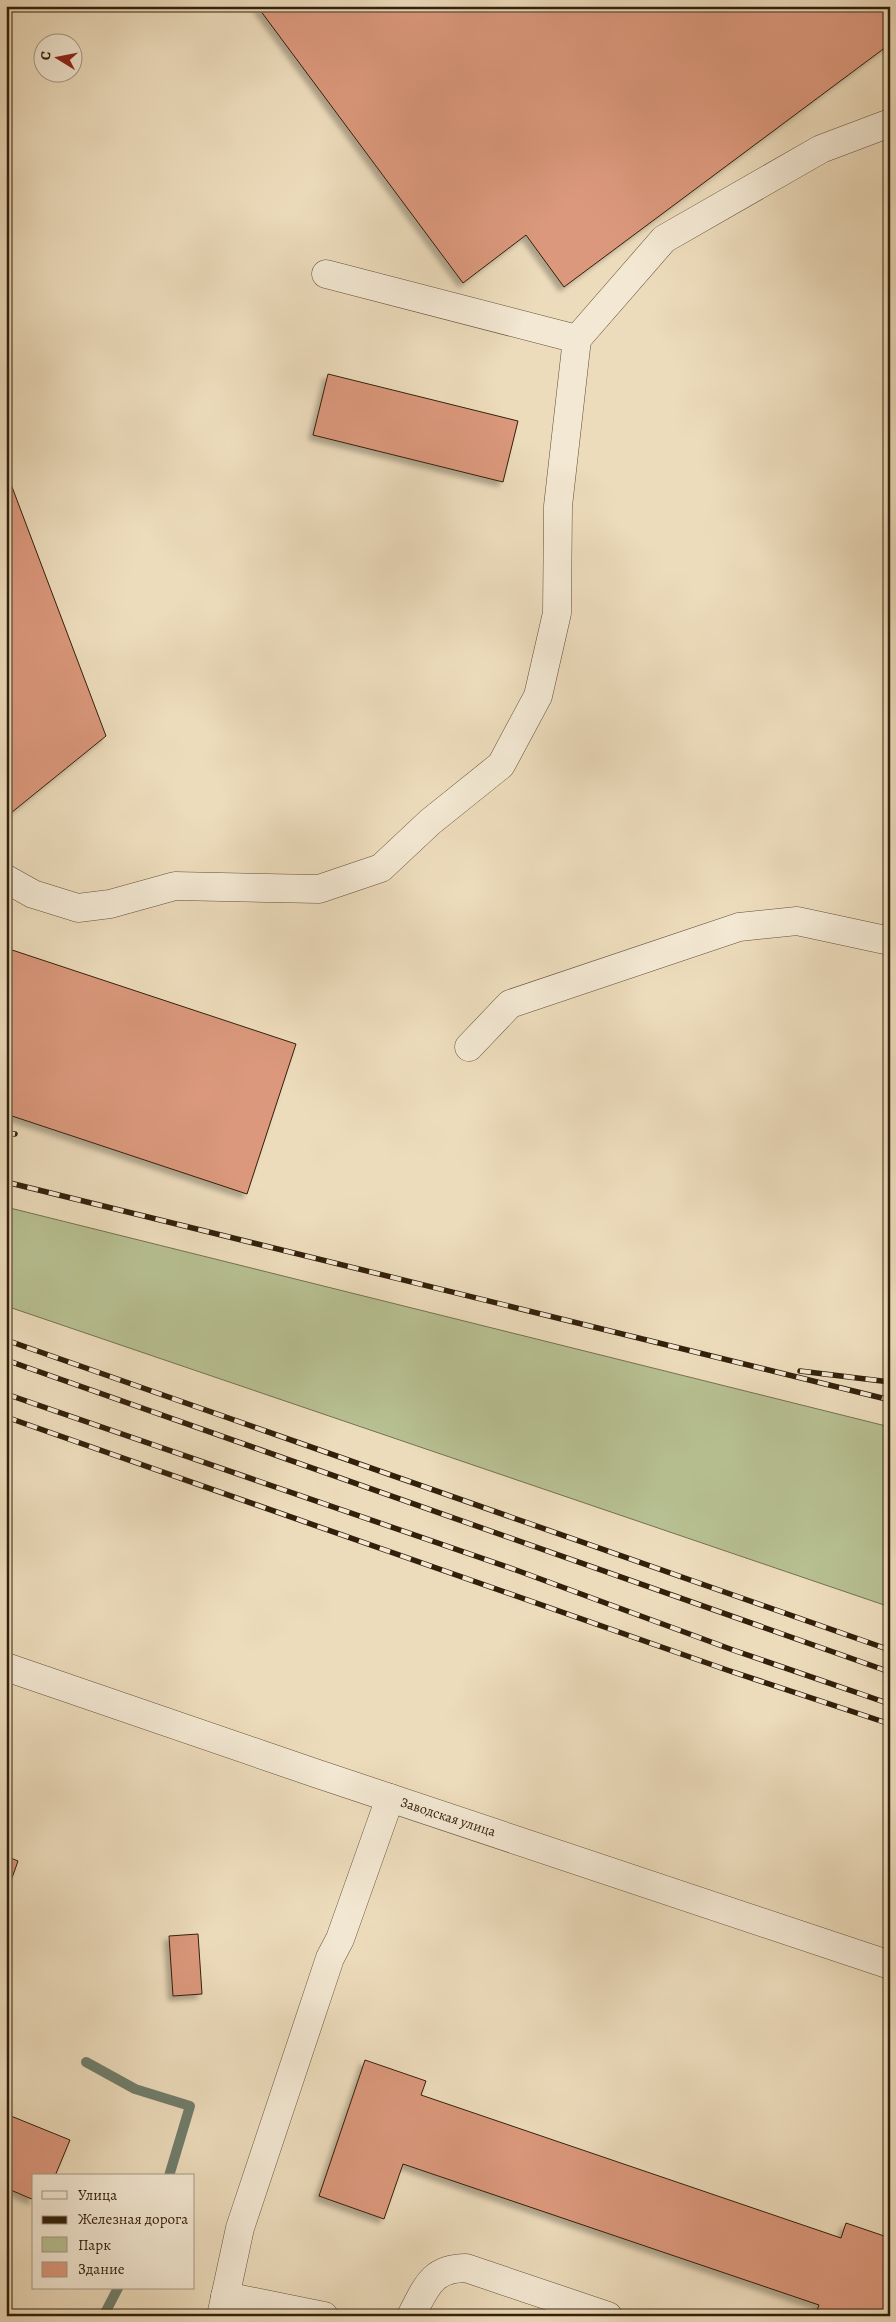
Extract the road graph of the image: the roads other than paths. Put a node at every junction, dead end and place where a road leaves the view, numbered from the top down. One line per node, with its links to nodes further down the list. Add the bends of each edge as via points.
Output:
1 (890, 123): 3 (street, via 821,149 664,239)
2 (326, 274): 3 (street)
3 (577, 339): 4 (street, via 558,506 557,613 538,696 502,765 430,822 381,868 319,889 175,886 110,904 78,908 33,894)
4 (6, 878)
5 (890, 941): 6 (street, via 797,921 739,927 510,1004)
6 (469, 1047)
7 (6, 1667): 8 (street, Заводская улица)
8 (390, 1798): 9 (street, Заводская улица); 10 (street, via 340,1939 326,1969 240,2228)
9 (890, 1965)
10 (223, 2306): 11 (street)
11 (324, 2316)
12 (412, 2316): 13 (street, via 426,2288 439,2273 452,2268 466,2268)
13 (608, 2316)

